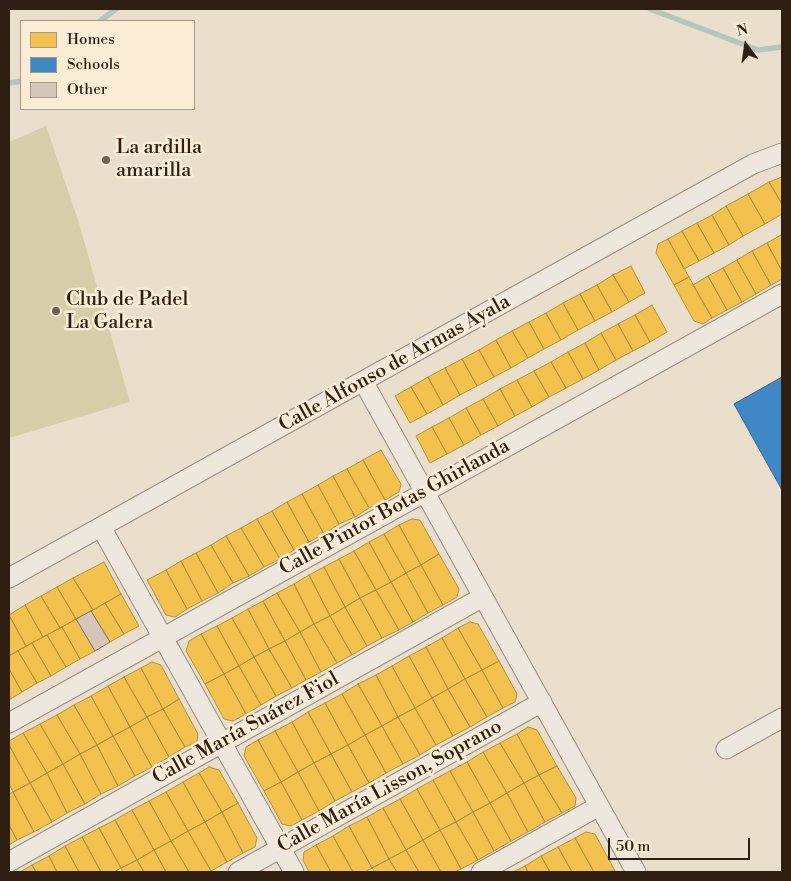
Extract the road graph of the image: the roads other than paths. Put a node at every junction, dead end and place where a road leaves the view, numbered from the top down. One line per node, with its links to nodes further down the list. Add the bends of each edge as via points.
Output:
1 (782, 153): 3 (street, Calle Alfonso de Armas Ayala, via 753,164)
2 (782, 294): 4 (street, Calle Pintor Botas Ghirlanda)
3 (363, 381): 4 (street); 5 (street, Calle Alfonso de Armas Ayala)
4 (425, 492): 7 (street); 8 (street, Calle Pintor Botas Ghirlanda)
5 (101, 526): 6 (street, Calle Alfonso de Armas Ayala); 8 (street)
6 (9, 578)
7 (484, 597): 9 (street); 12 (street, Calle María Suárez Fiol)
8 (163, 638): 11 (street, Calle Pintor Botas Ghirlanda); 12 (street)
9 (542, 702): 14 (street); 15 (street, Calle María Lisson, Soprano)
10 (782, 718): 13 (street)
11 (9, 723)
12 (222, 743): 15 (street); 16 (street, Calle María Suárez Fiol)
13 (726, 749)
14 (599, 806): 19 (street); 20 (street)
15 (280, 848): 17 (street, Calle María Lisson, Soprano); 18 (street)
16 (9, 862)
17 (238, 872)
18 (294, 872)
19 (481, 872)
20 (636, 872)

